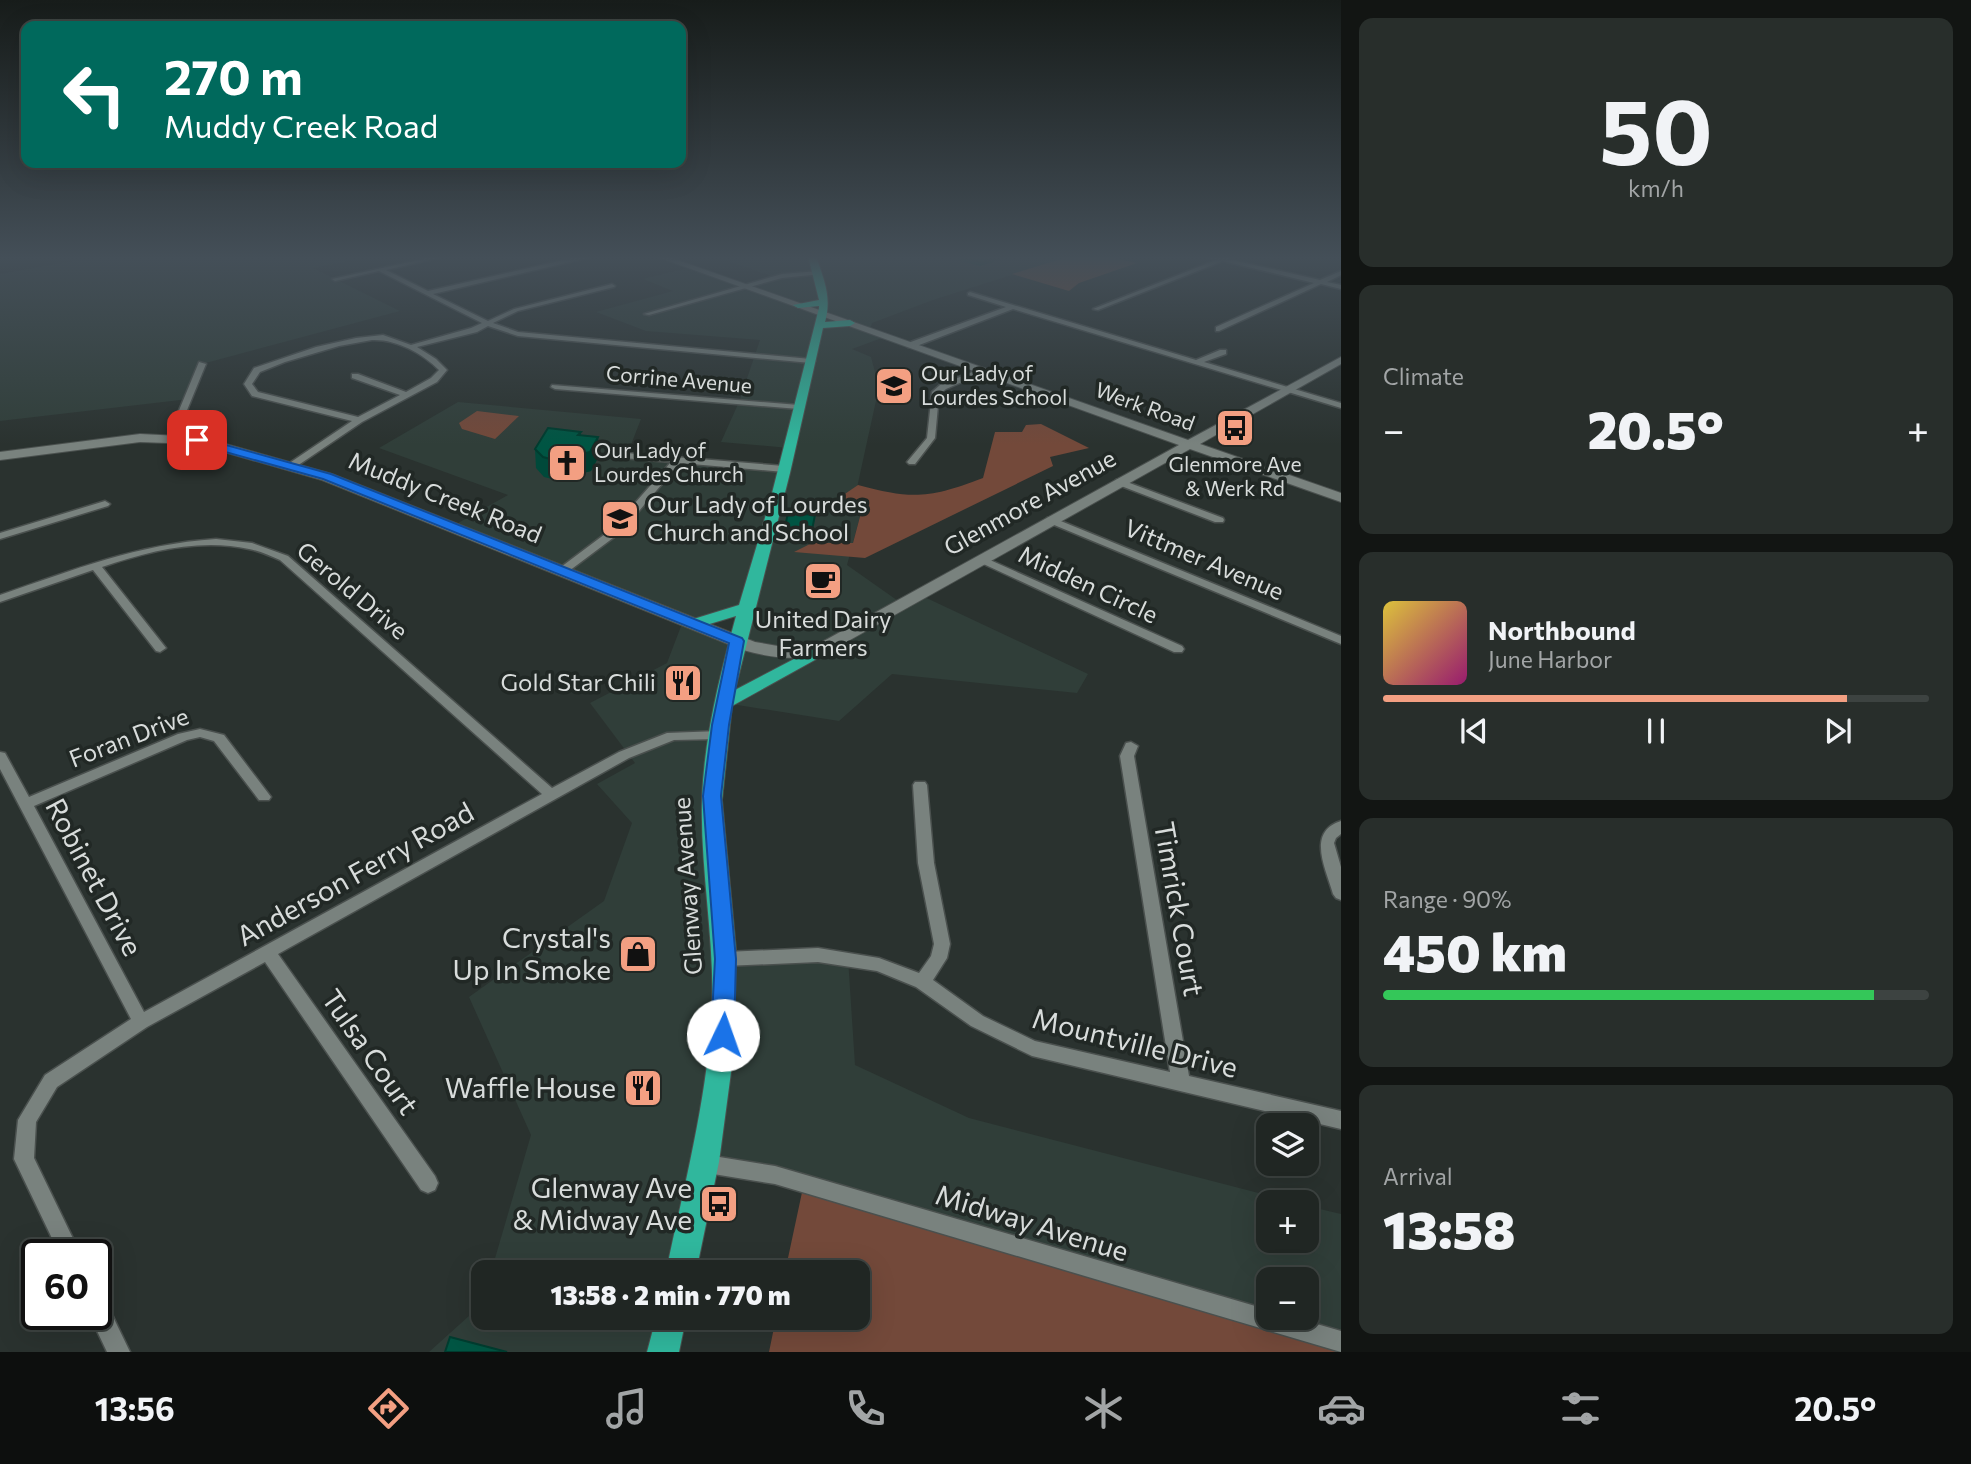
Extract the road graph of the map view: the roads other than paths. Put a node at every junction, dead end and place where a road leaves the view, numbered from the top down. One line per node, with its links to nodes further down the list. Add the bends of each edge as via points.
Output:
1 (480, 319): 8 (street)
2 (496, 319): 8 (street)
3 (821, 319): 10 (main road, Glenway Avenue)
4 (843, 319): 9 (street, Werk Road)
5 (981, 319): 12 (street)
6 (1054, 319): 17 (street)
7 (1240, 319): 11 (street)
8 (488, 323): 13 (street); 16 (street, via 531,336)
9 (850, 323): 10 (main road); 12 (street, Werk Road)
10 (820, 325): 16 (main road, Glenway Avenue)
11 (1219, 329)
12 (911, 345): 19 (street, Werk Road)
13 (410, 347): 23 (street, via 443,370); 26 (street, via 387,337 367,338 270,364 250,379 248,388 259,396)
14 (1223, 352): 17 (street)
15 (1341, 360): 22 (street, Glenmore Avenue)
16 (811, 361): 25 (main road, Glenway Avenue)
17 (1198, 362): 22 (street)
18 (202, 364): 27 (street)
19 (983, 371): 28 (street, Werk Road); 32 (street, via 935,394 932,438)
20 (355, 376): 23 (street)
21 (555, 387): 25 (street, Corrine Avenue)
22 (1288, 389): 24 (street); 28 (street, Glenmore Avenue)
23 (407, 395): 26 (street)
24 (1341, 406)
25 (799, 407): 34 (main road, Glenway Avenue)
26 (359, 420): 33 (street)
27 (172, 437): 29 (street, Muddy Creek Road); 33 (street, Muddy Creek Road)
28 (1188, 444): 35 (street, Glenmore Avenue); 36 (street, Werk Road)
29 (0, 456)
30 (626, 456): 31 (street)
31 (677, 461): 34 (street); 43 (street, via 611,536)
32 (912, 462)
33 (291, 466): 43 (street, Muddy Creek Road)
34 (784, 469): 45 (main road, Glenway Avenue)
35 (1119, 482): 38 (street, Glenmore Avenue); 39 (street)
36 (1341, 498)
37 (105, 504): 40 (street)
38 (1051, 520): 41 (street, Glenmore Avenue); 47 (street, Vittmer Avenue)
39 (1219, 520)
40 (0, 536)
41 (981, 559): 50 (street, Midden Circle); 51 (street, Glenmore Avenue)
42 (97, 567): 44 (street, Gerold Drive); 49 (street); 57 (street, Gerold Drive, via 186,544 234,543 273,552)
43 (561, 572): 46 (street, Muddy Creek Road)
44 (0, 599)
45 (746, 608): 46 (main road); 48 (main road, Glenway Avenue)
46 (693, 624): 48 (street, Muddy Creek Road)
47 (1341, 640)
48 (737, 641): 51 (street, via 777,653); 52 (main road, Glenway Avenue)
49 (160, 648)
50 (1178, 649)
51 (823, 651): 52 (main road)
52 (725, 703): 53 (main road, Glenway Avenue)
53 (719, 735): 57 (street, Anderson Ferry Road, via 684,734 644,745); 63 (main road, Glenway Avenue, via 712,819)
54 (1132, 746): 66 (street, Timrick Court, via 1127,756)
55 (0, 756): 59 (street, Robinet Drive)
56 (920, 785): 64 (street, via 926,863 942,944 939,958)
57 (551, 795): 62 (street, Anderson Ferry Road)
58 (264, 797): 59 (street, Foran Drive, via 219,738 200,733)
59 (26, 804): 65 (street, Robinet Drive)
60 (1341, 826): 61 (street, via 1326,843)
61 (1341, 894)
62 (267, 953): 65 (street, Anderson Ferry Road); 69 (street, Tulsa Court)
63 (725, 959): 64 (street, Mountville Drive, via 848,958); 68 (main road, Glenway Avenue, via 723,1035)
64 (922, 982): 66 (street, Mountville Drive, via 977,1021 1032,1048)
65 (141, 1022): 70 (street, Anderson Ferry Road, via 51,1081 27,1119 24,1159)
66 (1181, 1082): 67 (street, Mountville Drive)
67 (1341, 1120)
68 (706, 1164): 71 (main road, Glenway Avenue); 74 (street, Midway Avenue, via 775,1175)
69 (428, 1183)
70 (63, 1239)
71 (684, 1260)
72 (107, 1330): 75 (street)
73 (668, 1330): 76 (main road)
74 (1341, 1342)
75 (118, 1352)
76 (663, 1352)

